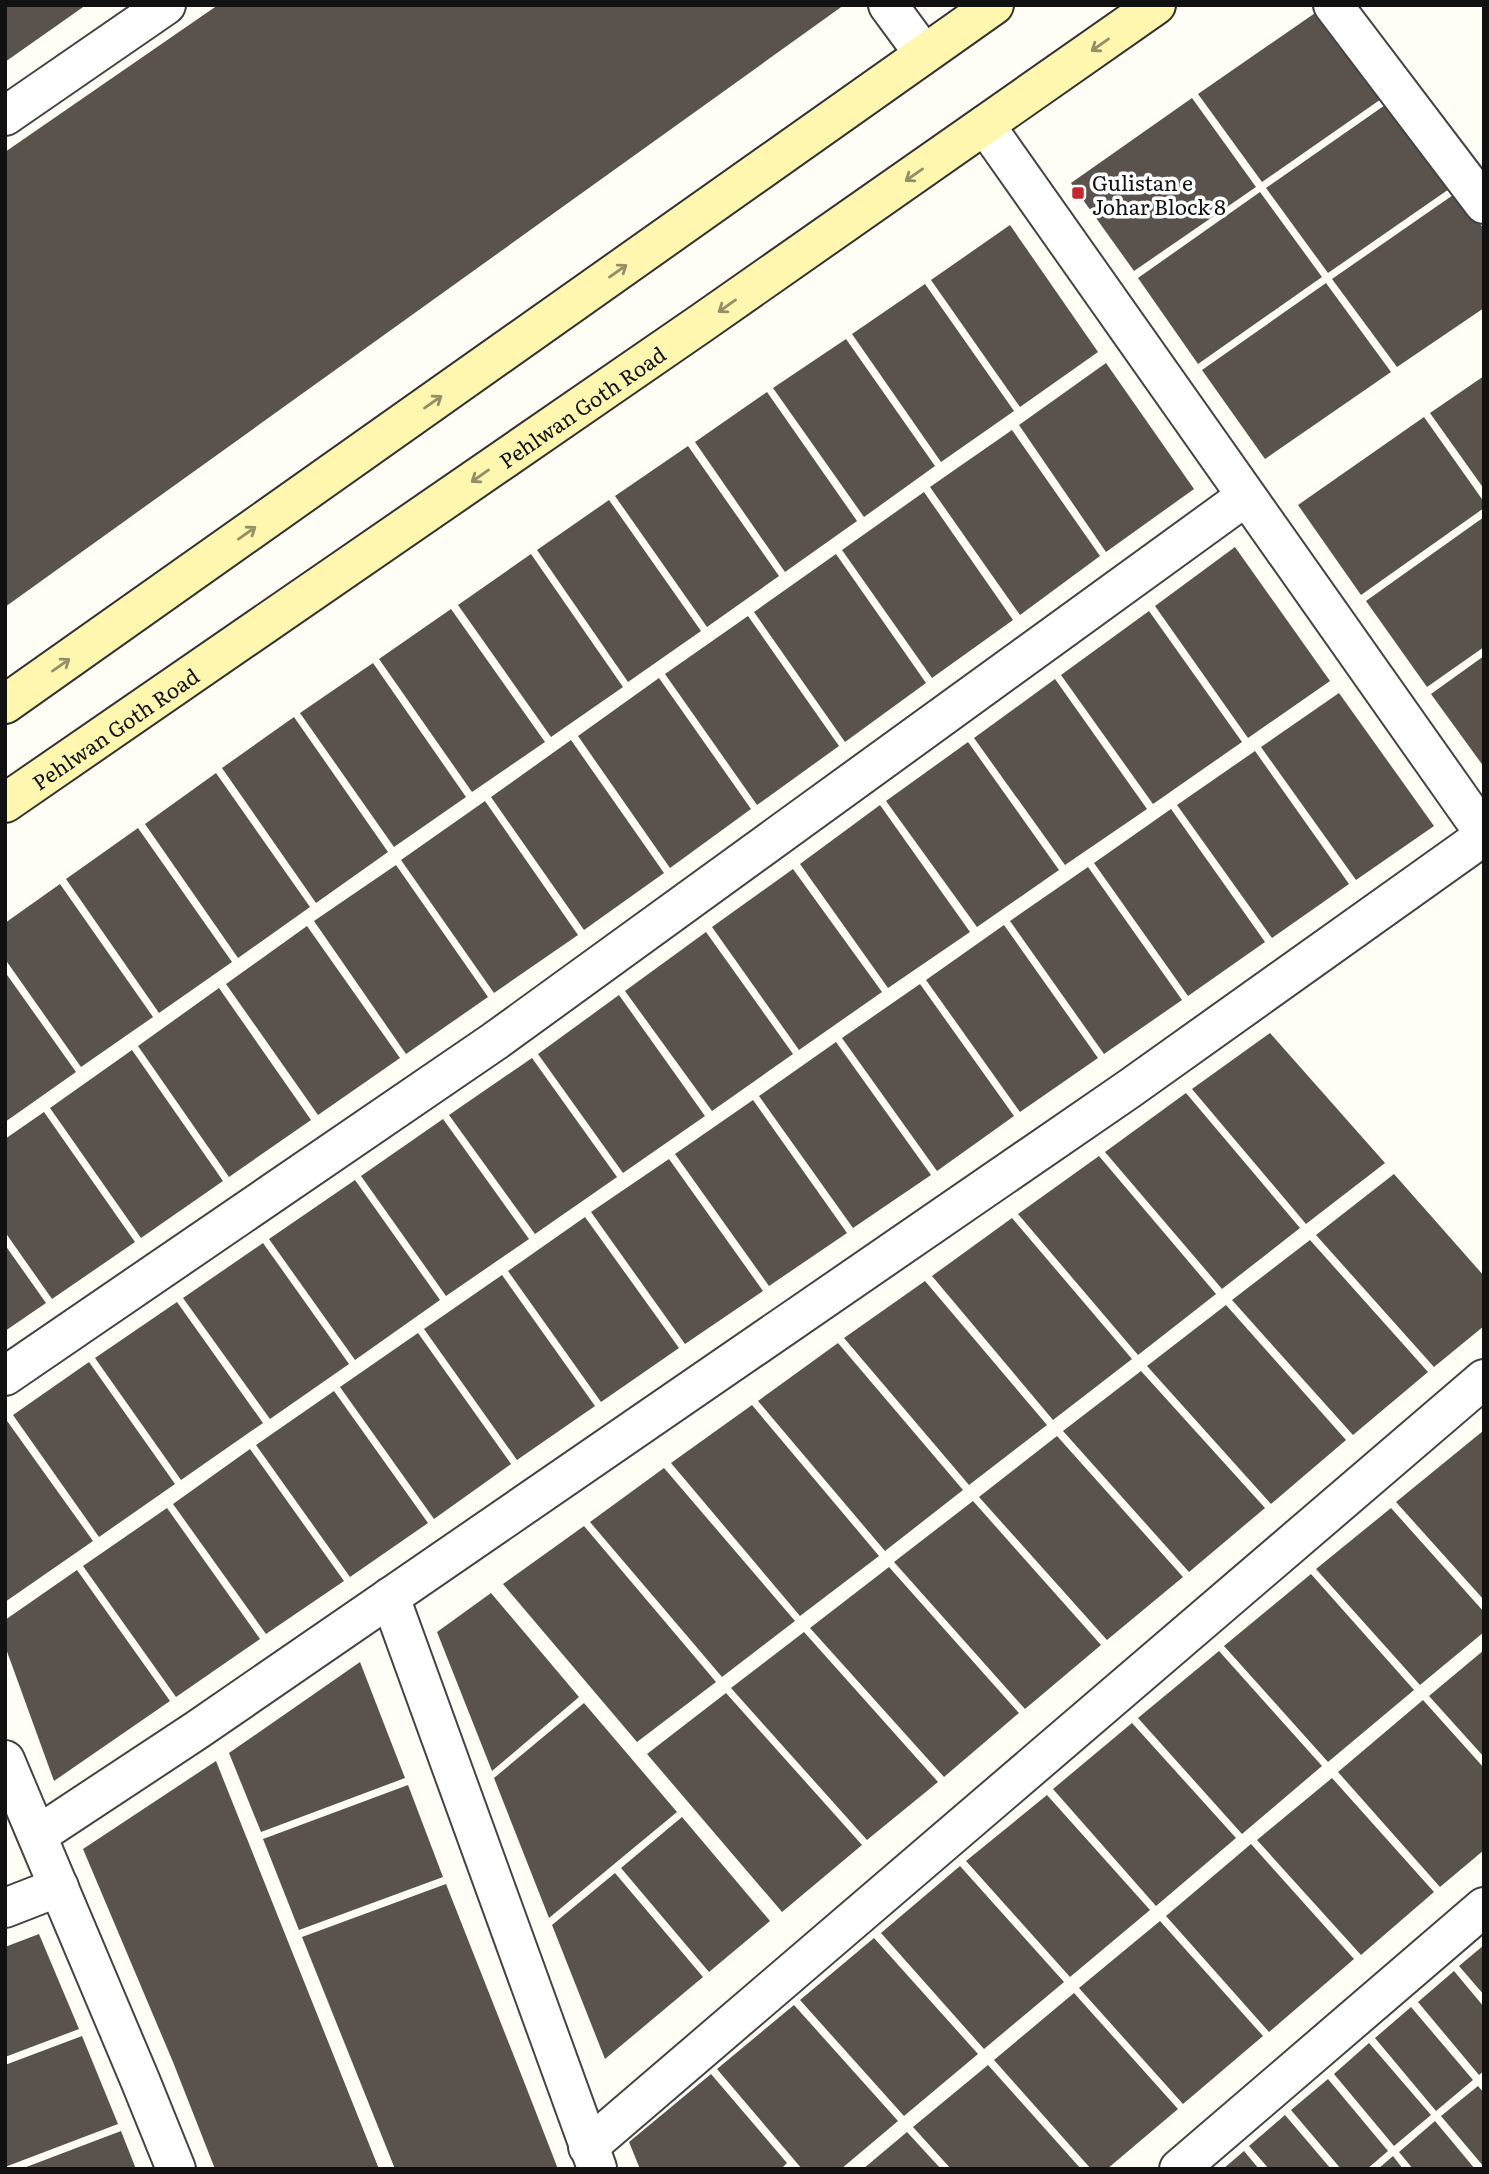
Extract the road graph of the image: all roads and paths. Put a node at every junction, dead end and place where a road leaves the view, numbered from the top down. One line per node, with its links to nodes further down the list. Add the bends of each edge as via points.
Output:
1 (166, 5): 7 (street)
2 (888, 5): 6 (street)
3 (994, 5): 6 (main road)
4 (1156, 5): 8 (main road, Pehlwan Goth Road, one-way to 8)
5 (1333, 5): 9 (street)
6 (924, 54): 11 (main road, one-way to 6)
7 (5, 116)
8 (985, 125): 10 (street); 12 (main road, Pehlwan Goth Road, one-way to 12)
9 (1484, 204)
10 (1245, 497): 13 (street); 14 (street, via 495,1041)
11 (5, 704)
12 (5, 803)
13 (1484, 834): 16 (street, via 1129,1089)
14 (5, 1376)
15 (1484, 1379): 22 (street)
16 (390, 1597): 18 (street); 22 (street)
17 (5, 1760): 18 (street)
18 (38, 1835): 19 (street)
19 (59, 1887): 21 (street); 23 (street)
20 (1484, 1907): 24 (street)
21 (5, 1908)
22 (593, 2158)
23 (176, 2169)
24 (1179, 2169)

